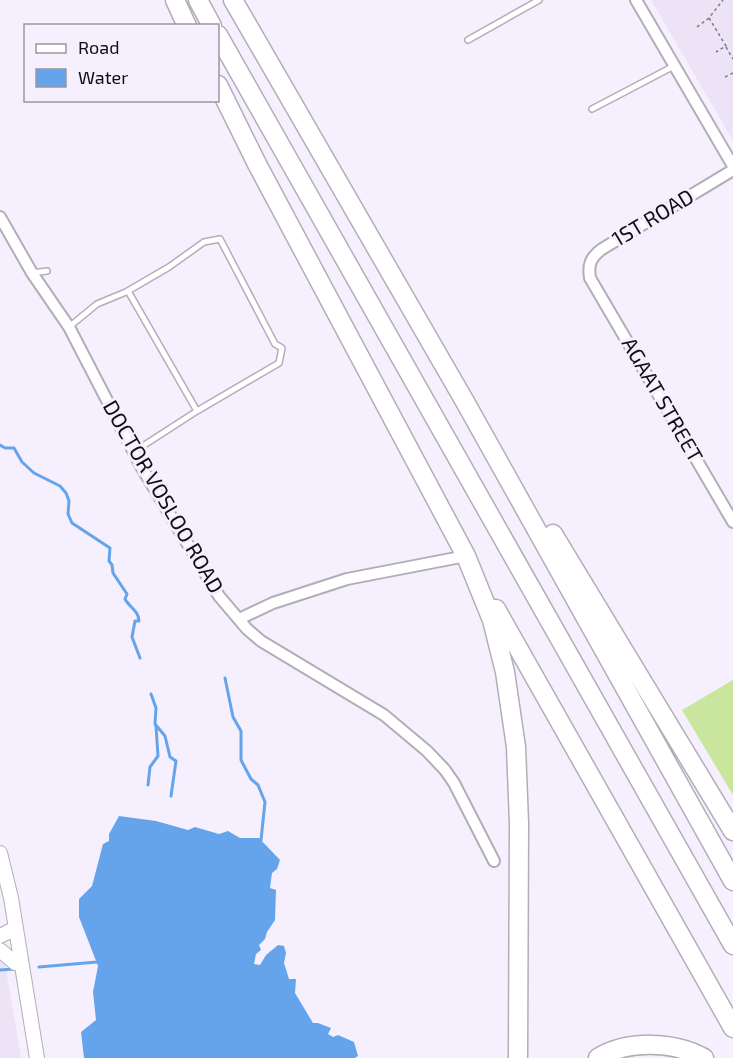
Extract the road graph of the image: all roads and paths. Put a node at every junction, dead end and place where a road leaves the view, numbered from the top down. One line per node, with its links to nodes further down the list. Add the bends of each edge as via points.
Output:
1 (174, 0): 8 (highway)
2 (198, 0): 9 (highway)
3 (233, 0): 28 (highway)
4 (539, 0): 12 (lane)
5 (636, 0): 16 (street)
6 (723, 0): 7 (path)
7 (709, 18): 10 (path); 13 (path)
8 (186, 24)
9 (211, 24)
10 (697, 27)
11 (219, 36): 40 (highway)
12 (468, 40)
13 (726, 46): 14 (path); 15 (path)
14 (716, 52)
15 (733, 59)
16 (674, 66): 20 (lane); 21 (street)
17 (733, 73): 18 (path)
18 (725, 77)
19 (219, 88): 32 (highway)
20 (592, 108)
21 (733, 168): 25 (street, 1ST ROAD, via 602,249 590,262)
22 (0, 217): 24 (street, DOCTOR VOSLOO ROAD)
23 (47, 271): 24 (lane)
24 (32, 273): 27 (street, DOCTOR VOSLOO ROAD)
25 (590, 278): 31 (street, AGAAT STREET)
26 (128, 291): 27 (lane, via 97,304); 29 (lane); 29 (lane, via 204,242 220,239 275,344 282,348 279,363)
27 (69, 327): 30 (street, DOCTOR VOSLOO ROAD)
28 (464, 400): 34 (highway, via 554,537); 37 (highway)
29 (197, 411): 30 (lane)
30 (135, 452): 33 (street, DOCTOR VOSLOO ROAD, via 219,596)
31 (733, 522)
32 (466, 556): 33 (street, via 347,579 273,603); 43 (highway); 46 (highway, via 492,620 505,672 516,747)
33 (239, 619): 36 (street, DOCTOR VOSLOO ROAD, via 274,650 384,715 427,751 454,783)
34 (733, 831)
35 (0, 854): 39 (main road)
36 (494, 861)
37 (733, 881)
38 (0, 886): 39 (main road)
39 (8, 932): 42 (main road); 45 (main road)
40 (733, 945)
41 (0, 950): 42 (main road)
42 (15, 963): 44 (main road)
43 (733, 1028)
44 (31, 1058)
45 (38, 1058)
46 (518, 1058)
47 (598, 1058): 48 (highway, via 622,1047 647,1045 674,1048)
48 (704, 1058)

